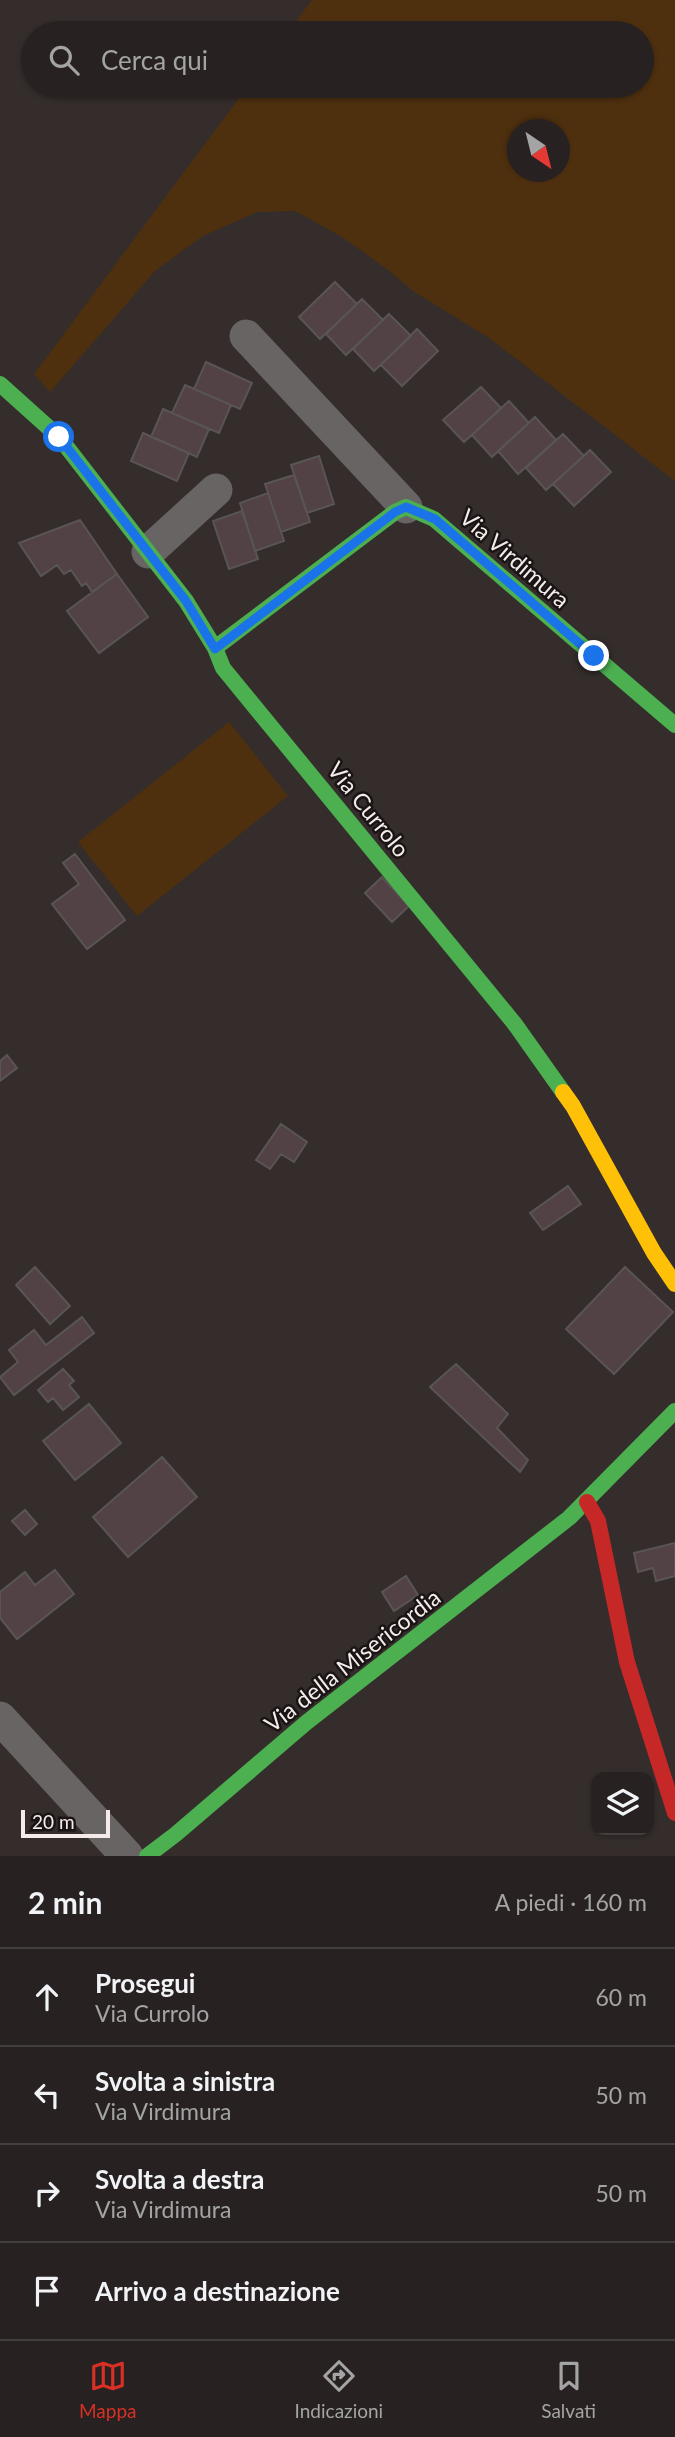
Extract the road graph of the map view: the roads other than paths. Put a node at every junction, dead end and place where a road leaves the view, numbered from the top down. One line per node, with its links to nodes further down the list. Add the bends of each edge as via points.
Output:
1 (246, 336): 4 (street)
2 (0, 384): 5 (street, Via Currolo, via 59,437)
3 (216, 490): 5 (street)
4 (406, 507): 6 (street); 7 (street, Via Virdimura, via 435,519)
5 (148, 552): 6 (street, Via Currolo)
6 (215, 649): 8 (street, Via Currolo, via 223,667 514,1023 573,1106)
7 (675, 725)
8 (675, 1284)
9 (675, 1411): 10 (street, Via della Misericordia)
10 (587, 1502): 12 (street, via 598,1521 627,1662); 14 (street, Via della Misericordia, via 307,1721)
11 (0, 1718): 13 (street)
12 (675, 1813)
13 (127, 1856)
14 (147, 1856)

